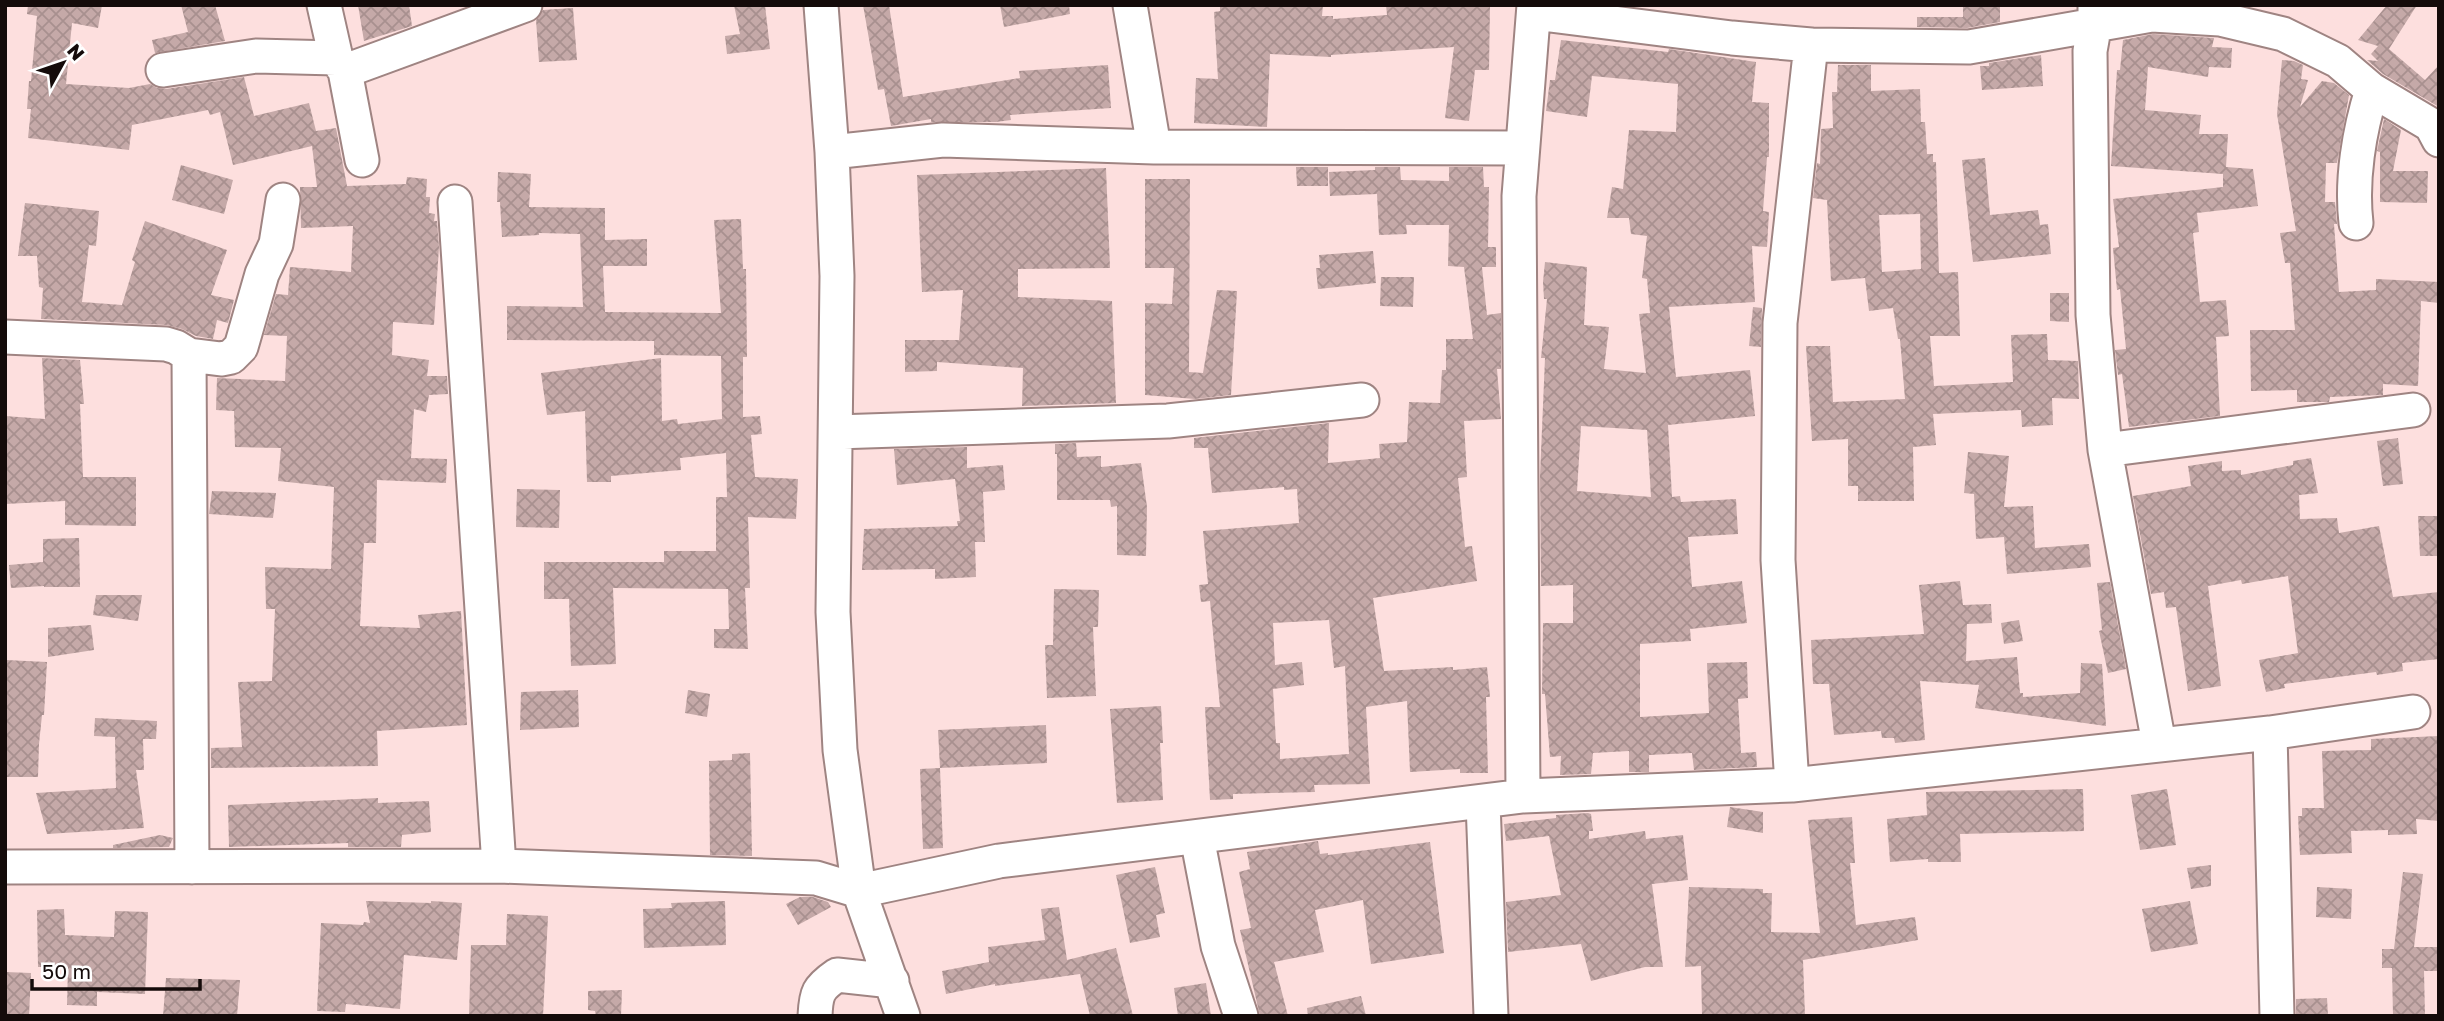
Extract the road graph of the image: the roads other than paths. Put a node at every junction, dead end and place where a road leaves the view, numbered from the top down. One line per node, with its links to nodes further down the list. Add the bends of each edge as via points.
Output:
1 (324, 5): 8 (street)
2 (524, 5): 8 (street)
3 (821, 5): 14 (street)
4 (1129, 5): 12 (street)
5 (1534, 9): 7 (street); 13 (street)
6 (2095, 14): 7 (street, via 1969,47); 10 (street, via 2220,19 2283,34 2338,61); 24 (street, via 2090,51 2093,316)
7 (1811, 45): 28 (street, via 1780,323 1778,560)
8 (341, 65): 9 (street, via 256,56); 15 (street)
9 (163, 70)
10 (2372, 90): 11 (street, via 2431,125); 18 (street, via 2359,153)
11 (2439, 140)
12 (1154, 147): 13 (street); 14 (street, via 943,140)
13 (1521, 148): 29 (street)
14 (832, 152): 23 (street)
15 (362, 160)
16 (283, 200): 20 (street, via 276,244 262,274 241,347 221,359)
17 (455, 202): 32 (street)
18 (2356, 223)
19 (5, 337): 20 (street, via 166,344)
20 (189, 355): 34 (street)
21 (1362, 400): 23 (street, via 1168,421)
22 (2413, 410): 24 (street)
23 (836, 432): 35 (street, via 836,701)
24 (2105, 450): 27 (street)
25 (2413, 712): 26 (street)
26 (2270, 733): 27 (street); 41 (street)
27 (2159, 744): 28 (street)
28 (1792, 785): 29 (street)
29 (1524, 796): 30 (street)
30 (1483, 802): 31 (street); 40 (street)
31 (1198, 837): 35 (street, via 999,861); 39 (street, via 1218,946)
32 (499, 866): 34 (street); 35 (street, via 816,878)
33 (5, 867): 34 (street)
34 (192, 867)
35 (859, 891): 36 (street)
36 (892, 981): 37 (street, via 837,975 816,997); 38 (street)
37 (815, 1016)
38 (903, 1016)
39 (1241, 1016)
40 (1491, 1016)
41 (2277, 1016)

